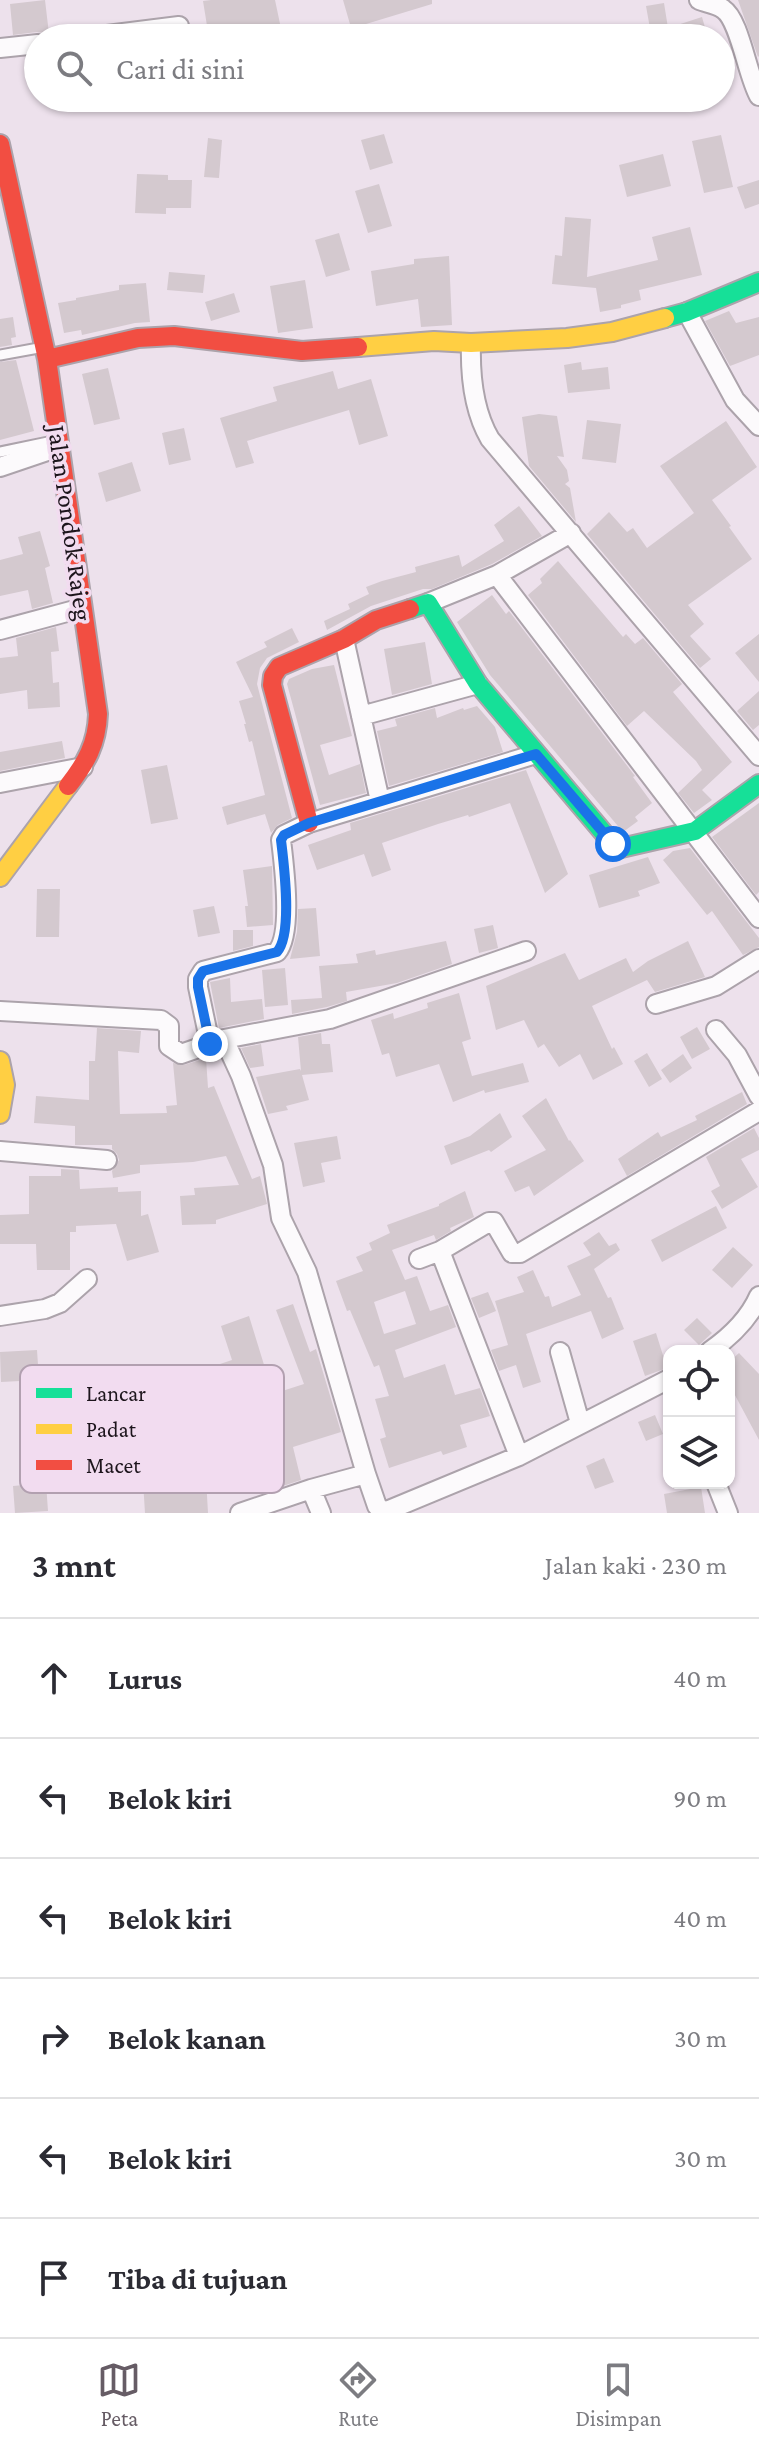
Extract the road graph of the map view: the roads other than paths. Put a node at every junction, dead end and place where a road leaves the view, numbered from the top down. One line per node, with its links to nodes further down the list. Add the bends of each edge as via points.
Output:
1 (699, 0): 4 (street, via 724,9 735,24)
2 (24, 45): 3 (street)
3 (0, 48)
4 (759, 96)
5 (0, 144): 10 (street, Jalan Pondok Rajeg)
6 (759, 282): 7 (street)
7 (687, 312): 8 (street, via 612,332); 13 (street, via 735,400)
8 (492, 342): 9 (street); 12 (street)
9 (471, 343): 10 (street, via 302,351 174,336); 12 (street)
10 (46, 353): 11 (lane); 14 (street, Jalan Pondok Rajeg)
11 (0, 355)
12 (470, 365): 17 (street, via 479,419 490,439)
13 (759, 426)
14 (59, 443): 15 (lane); 16 (street); 20 (street, Jalan Pondok Rajeg)
15 (0, 452)
16 (0, 467)
17 (571, 533): 18 (street); 26 (street)
18 (497, 575): 19 (street); 32 (street)
19 (428, 603): 22 (street, via 376,620); 23 (street)
20 (82, 608): 21 (street); 27 (street, Jalan Pondok Rajeg, via 98,714 97,734)
21 (0, 630)
22 (344, 639): 24 (street); 31 (street, via 279,667 273,676)
23 (478, 684): 24 (street); 25 (street)
24 (361, 716): 30 (street)
25 (536, 754): 30 (street); 32 (street, via 621,848)
26 (759, 756)
27 (83, 767): 28 (street); 33 (street, Jalan Pondok Rajeg)
28 (0, 783)
29 (759, 784): 32 (street)
30 (380, 801): 31 (street)
31 (309, 823): 40 (street, via 281,840 286,891 282,946 277,952 203,971 198,979)
32 (695, 831): 34 (street)
33 (0, 877)
34 (759, 918)
35 (526, 951): 40 (street, via 330,1019)
36 (759, 959): 37 (street, via 716,986)
37 (656, 1004)
38 (0, 1011): 40 (street, via 161,1020 169,1026 169,1046 181,1054)
39 (716, 1030): 42 (street)
40 (217, 1041): 57 (street, via 241,1076 273,1165 281,1218 307,1272)
41 (0, 1061): 44 (street, via 5,1085)
42 (759, 1096)
43 (759, 1111): 47 (street, via 520,1253 512,1253 494,1222)
44 (0, 1114)
45 (0, 1151): 46 (street)
46 (107, 1160)
47 (440, 1251): 48 (street); 56 (street)
48 (419, 1259)
49 (87, 1279): 51 (street, via 60,1303)
50 (759, 1296): 52 (street)
51 (0, 1316)
52 (719, 1345)
53 (560, 1352): 55 (street)
54 (663, 1382): 55 (street)
55 (580, 1423): 56 (street)
56 (519, 1456): 57 (street, via 381,1511)
57 (366, 1474): 58 (street)
58 (311, 1489): 60 (street); 61 (street)
59 (718, 1489): 62 (street)
60 (240, 1513)
61 (321, 1513)
62 (728, 1513)

